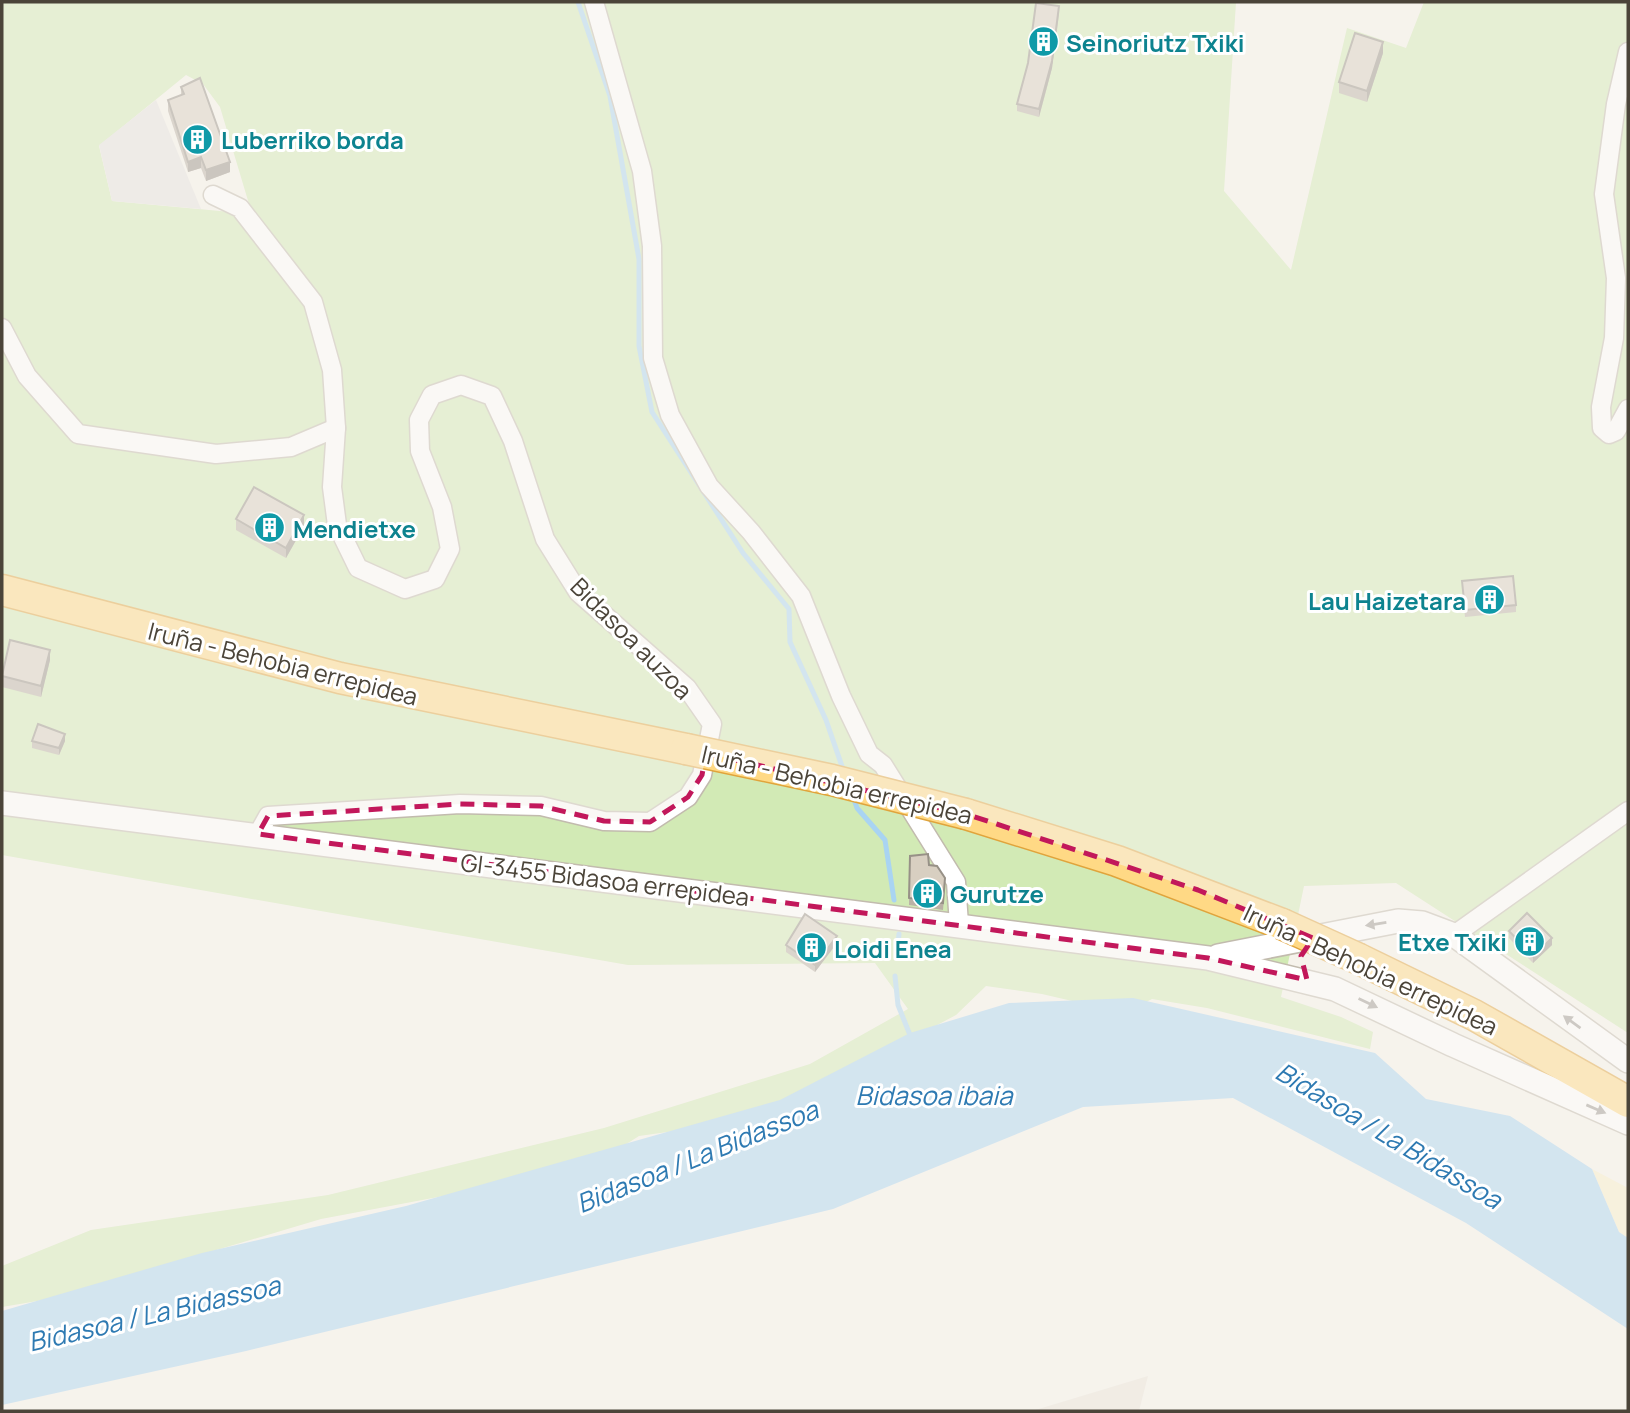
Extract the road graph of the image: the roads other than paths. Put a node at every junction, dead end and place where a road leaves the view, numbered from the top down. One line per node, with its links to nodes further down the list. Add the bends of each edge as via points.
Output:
1 (594, 2): 11 (street, via 642,171 652,246 653,358 670,415 709,486 801,596 869,754 883,765 956,882)
2 (1628, 52): 5 (street, via 1604,194 1616,278 1614,338 1601,407 1602,428 1609,434 1616,431)
3 (213, 195): 6 (street, Bidasoa auzoa, via 240,208 313,302 332,370)
4 (2, 328): 6 (street, via 27,376 78,434 216,454 291,447)
5 (1628, 409)
6 (336, 428): 10 (street, Bidasoa auzoa, via 332,487 337,525 358,568 405,589 435,579 450,550 442,506 420,451 419,420 432,395 461,385 492,396 513,441 545,539 578,592 687,688 712,724 702,775 688,797 650,822 604,821 541,806 460,804 268,816)
7 (2, 590): 17 (highway, Iruña - Behobia errepidea, bridge, via 340,678 832,780 1117,860 1359,959 1474,1015)
8 (2, 803): 10 (street, GI-3455 Bidasoa errepidea)
9 (1628, 811): 12 (street)
10 (258, 834): 11 (street, GI-3455 Bidasoa errepidea)
11 (960, 924): 14 (street, GI-3455 Bidasoa errepidea)
12 (1454, 935): 13 (street, one-way to 13, via 1423,923 1398,921); 16 (street, one-way to 12)
13 (1309, 939): 14 (street); 15 (street, via 1299,966)
14 (1209, 958): 15 (street)
15 (1307, 980): 18 (street, one-way to 18, via 1362,999)
16 (1628, 1061)
17 (1628, 1102)
18 (1628, 1124)

